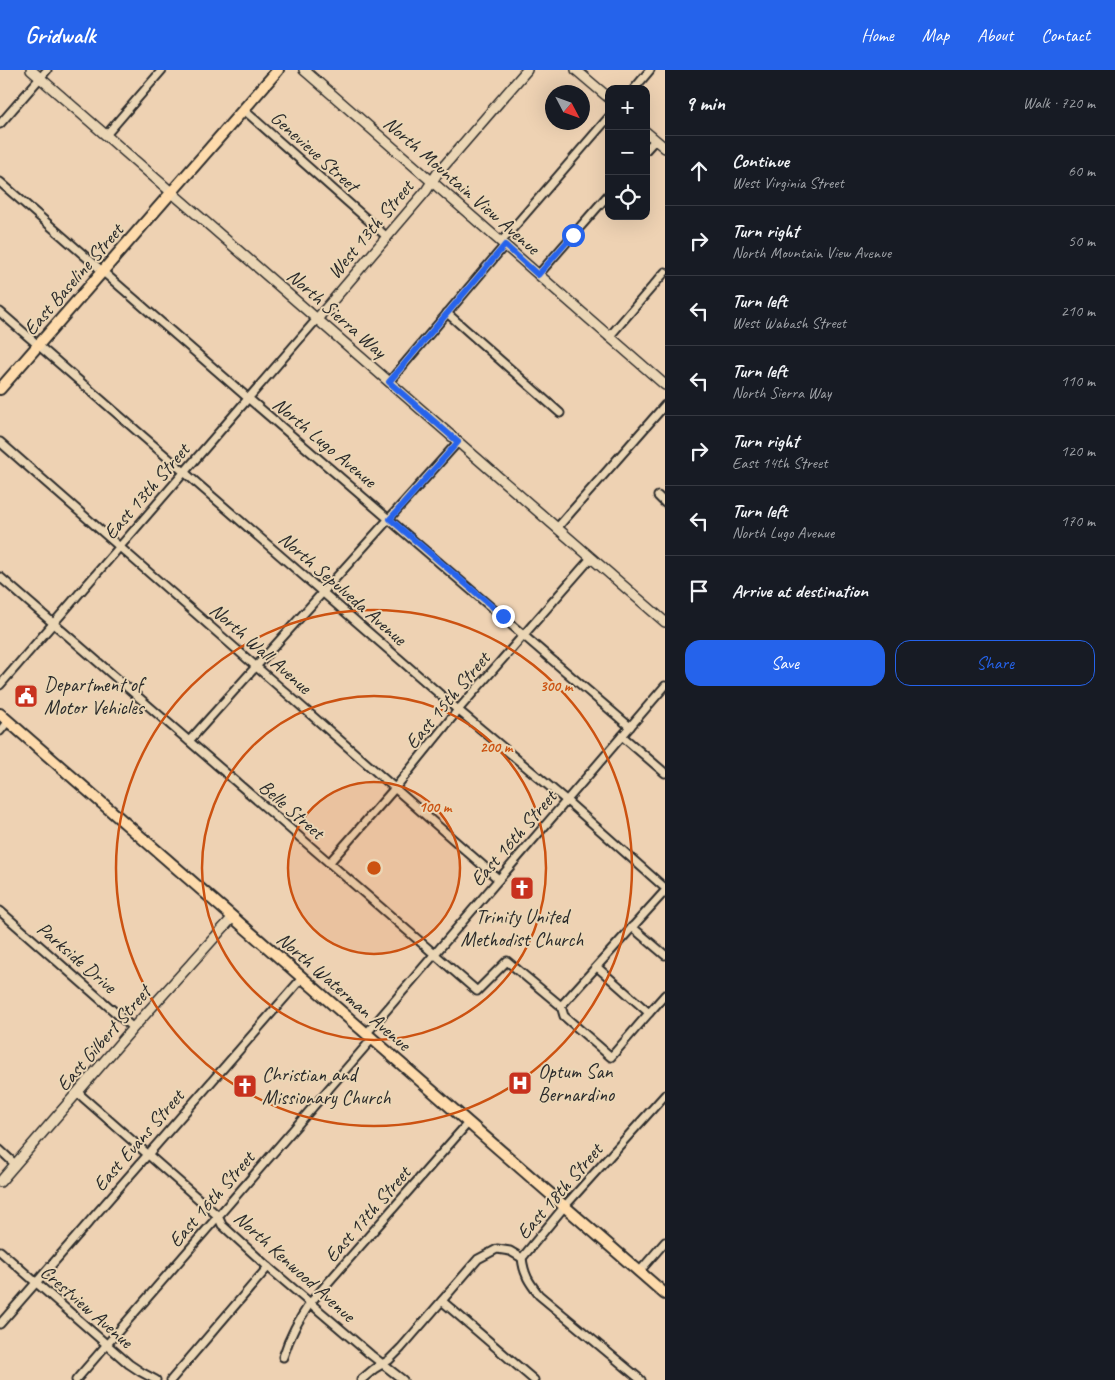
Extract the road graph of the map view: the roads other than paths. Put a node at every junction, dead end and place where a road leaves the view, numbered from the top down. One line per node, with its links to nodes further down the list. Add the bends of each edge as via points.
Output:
1 (31, 70): 9 (street, North Sierra Way)
2 (47, 70): 9 (street)
3 (162, 70): 15 (street)
4 (278, 70): 12 (main road, East Baseline Street)
5 (304, 70): 21 (street, North Mountain View Avenue)
6 (527, 70): 21 (street, West 13th Street)
7 (576, 70): 11 (street)
8 (650, 70): 10 (street)
9 (40, 78): 14 (street); 15 (street, North Sierra Way)
10 (637, 85)
11 (605, 95)
12 (244, 110): 22 (main road, East Baseline Street); 24 (street, Genevieve Street)
13 (605, 123): 25 (street)
14 (0, 124)
15 (106, 135): 22 (street, North Sierra Way)
16 (650, 135): 17 (street)
17 (656, 140): 18 (street); 19 (street)
18 (650, 146)
19 (665, 148)
20 (0, 182): 26 (street, North Lugo Avenue)
21 (432, 182): 24 (street, West 13th Street); 25 (street, North Mountain View Avenue)
22 (172, 192): 26 (main road, East Baseline Street); 31 (street, North Sierra Way)
23 (605, 199): 28 (street)
24 (387, 237): 31 (street, West 13th Street)
25 (503, 244): 28 (street, North Mountain View Avenue); 30 (street)
26 (103, 271): 33 (main road, East Baseline Street); 37 (street, North Lugo Avenue)
27 (665, 272): 32 (street)
28 (538, 275): 32 (street, North Mountain View Avenue)
29 (0, 312): 33 (street, North Sepulveda Avenue)
30 (447, 313): 34 (street); 39 (street)
31 (317, 319): 34 (street, North Sierra Way); 37 (street, East 13th Street)
32 (609, 336): 35 (street, North Mountain View Avenue)
33 (38, 345): 36 (main road, East Baseline Street); 42 (street, North Sepulveda Avenue)
34 (389, 382): 41 (street, North Sierra Way)
35 (665, 385)
36 (0, 389)
37 (248, 398): 42 (street, East 13th Street); 45 (street, North Lugo Avenue)
38 (665, 405): 46 (street)
39 (560, 413)
40 (0, 442): 47 (street, North Wall Avenue)
41 (458, 442): 45 (street); 46 (street, North Sierra Way)
42 (184, 472): 47 (street, East 13th Street); 50 (street, North Sepulveda Avenue)
43 (658, 496): 44 (street)
44 (665, 503)
45 (390, 519): 50 (street); 53 (street, North Lugo Avenue)
46 (556, 528): 48 (street, North Sierra Way)
47 (120, 547): 52 (street, East 13th Street); 54 (street, North Wall Avenue)
48 (591, 558): 51 (street, North Sierra Way); 53 (street, East 15th Street)
49 (0, 576): 52 (street, Belle Street)
50 (323, 592): 54 (street); 57 (street, North Sepulveda Avenue)
51 (665, 622)
52 (53, 624): 55 (street, East 13th Street); 63 (street, Belle Street)
53 (524, 634): 57 (street, East 15th Street); 60 (street, North Lugo Avenue)
54 (256, 666): 63 (street); 65 (street, North Wall Avenue)
55 (0, 685)
56 (665, 686): 60 (street, East 16th Street)
57 (458, 710): 65 (street, East 15th Street); 66 (street, North Sepulveda Avenue)
58 (0, 714): 59 (main road, North Waterman Avenue)
59 (8, 721): 61 (street); 71 (main road, North Waterman Avenue)
60 (630, 727): 62 (street, East 16th Street)
61 (0, 731)
62 (622, 736): 64 (street); 66 (street, East 16th Street)
63 (189, 742): 67 (street, Belle Street)
64 (665, 774)
65 (395, 788): 67 (street, East 15th Street); 68 (street, North Wall Avenue)
66 (567, 801): 68 (street, East 16th Street); 69 (street, North Sepulveda Avenue)
67 (329, 863): 73 (street, Belle Street)
68 (498, 880): 73 (street, East 16th Street)
69 (665, 889): 72 (street)
70 (0, 911): 80 (street, Parkside Drive)
71 (233, 917): 76 (main road, North Waterman Avenue); 80 (street, East Gilbert Street)
72 (632, 927): 74 (street); 75 (street)
73 (435, 954): 78 (street, Belle Street, via 477,991 508,961); 81 (street, East 16th Street)
74 (665, 955)
75 (596, 967): 78 (street); 79 (street)
76 (302, 978): 81 (main road, North Waterman Avenue); 86 (street, East Evans Street)
77 (665, 995): 79 (street)
78 (561, 1006): 79 (street, via 564,1016 611,1057)
79 (649, 1013)
80 (133, 1028): 82 (street, East Gilbert Street)
81 (369, 1037): 84 (main road, North Waterman Avenue); 90 (street, East 16th Street)
82 (78, 1094): 86 (street, North Kenwood Avenue); 87 (street, East Gilbert Street)
83 (665, 1095): 89 (street, East 18th Street)
84 (468, 1123): 89 (main road, North Waterman Avenue); 98 (street, East 17th Street)
85 (0, 1150): 87 (street)
86 (147, 1154): 90 (street, North Kenwood Avenue); 96 (street, East Evans Street)
87 (16, 1164): 88 (street, East Gilbert Street)
88 (0, 1182)
89 (564, 1207): 93 (street, East 18th Street); 95 (main road, North Waterman Avenue)
90 (218, 1216): 94 (street, North Kenwood Avenue, via 222,1226); 101 (street, East 16th Street)
91 (665, 1242): 95 (street)
92 (0, 1251): 96 (street, Crestview Avenue)
93 (522, 1258): 99 (street, East 18th Street, via 510,1251 497,1249 478,1259); 110 (street, via 527,1280 539,1295)
94 (268, 1267): 98 (street, North Kenwood Avenue); 106 (street)
95 (639, 1272): 97 (main road, North Waterman Avenue)
96 (35, 1283): 100 (street, East Evans Street); 101 (street, Crestview Avenue)
97 (665, 1294)
98 (311, 1302): 102 (street, East 17th Street, via 289,1338); 103 (street, North Kenwood Avenue)
99 (442, 1302): 103 (street, East 18th Street, via 401,1348); 109 (street)
100 (0, 1324)
101 (107, 1344): 104 (street, East 16th Street); 105 (street, Crestview Avenue, via 129,1364)
102 (284, 1357)
103 (382, 1364): 107 (street, East 18th Street); 108 (street, North Kenwood Avenue)
104 (76, 1380)
105 (156, 1380)
106 (171, 1380)
107 (361, 1380)
108 (403, 1380)
109 (534, 1380)
110 (640, 1380)

